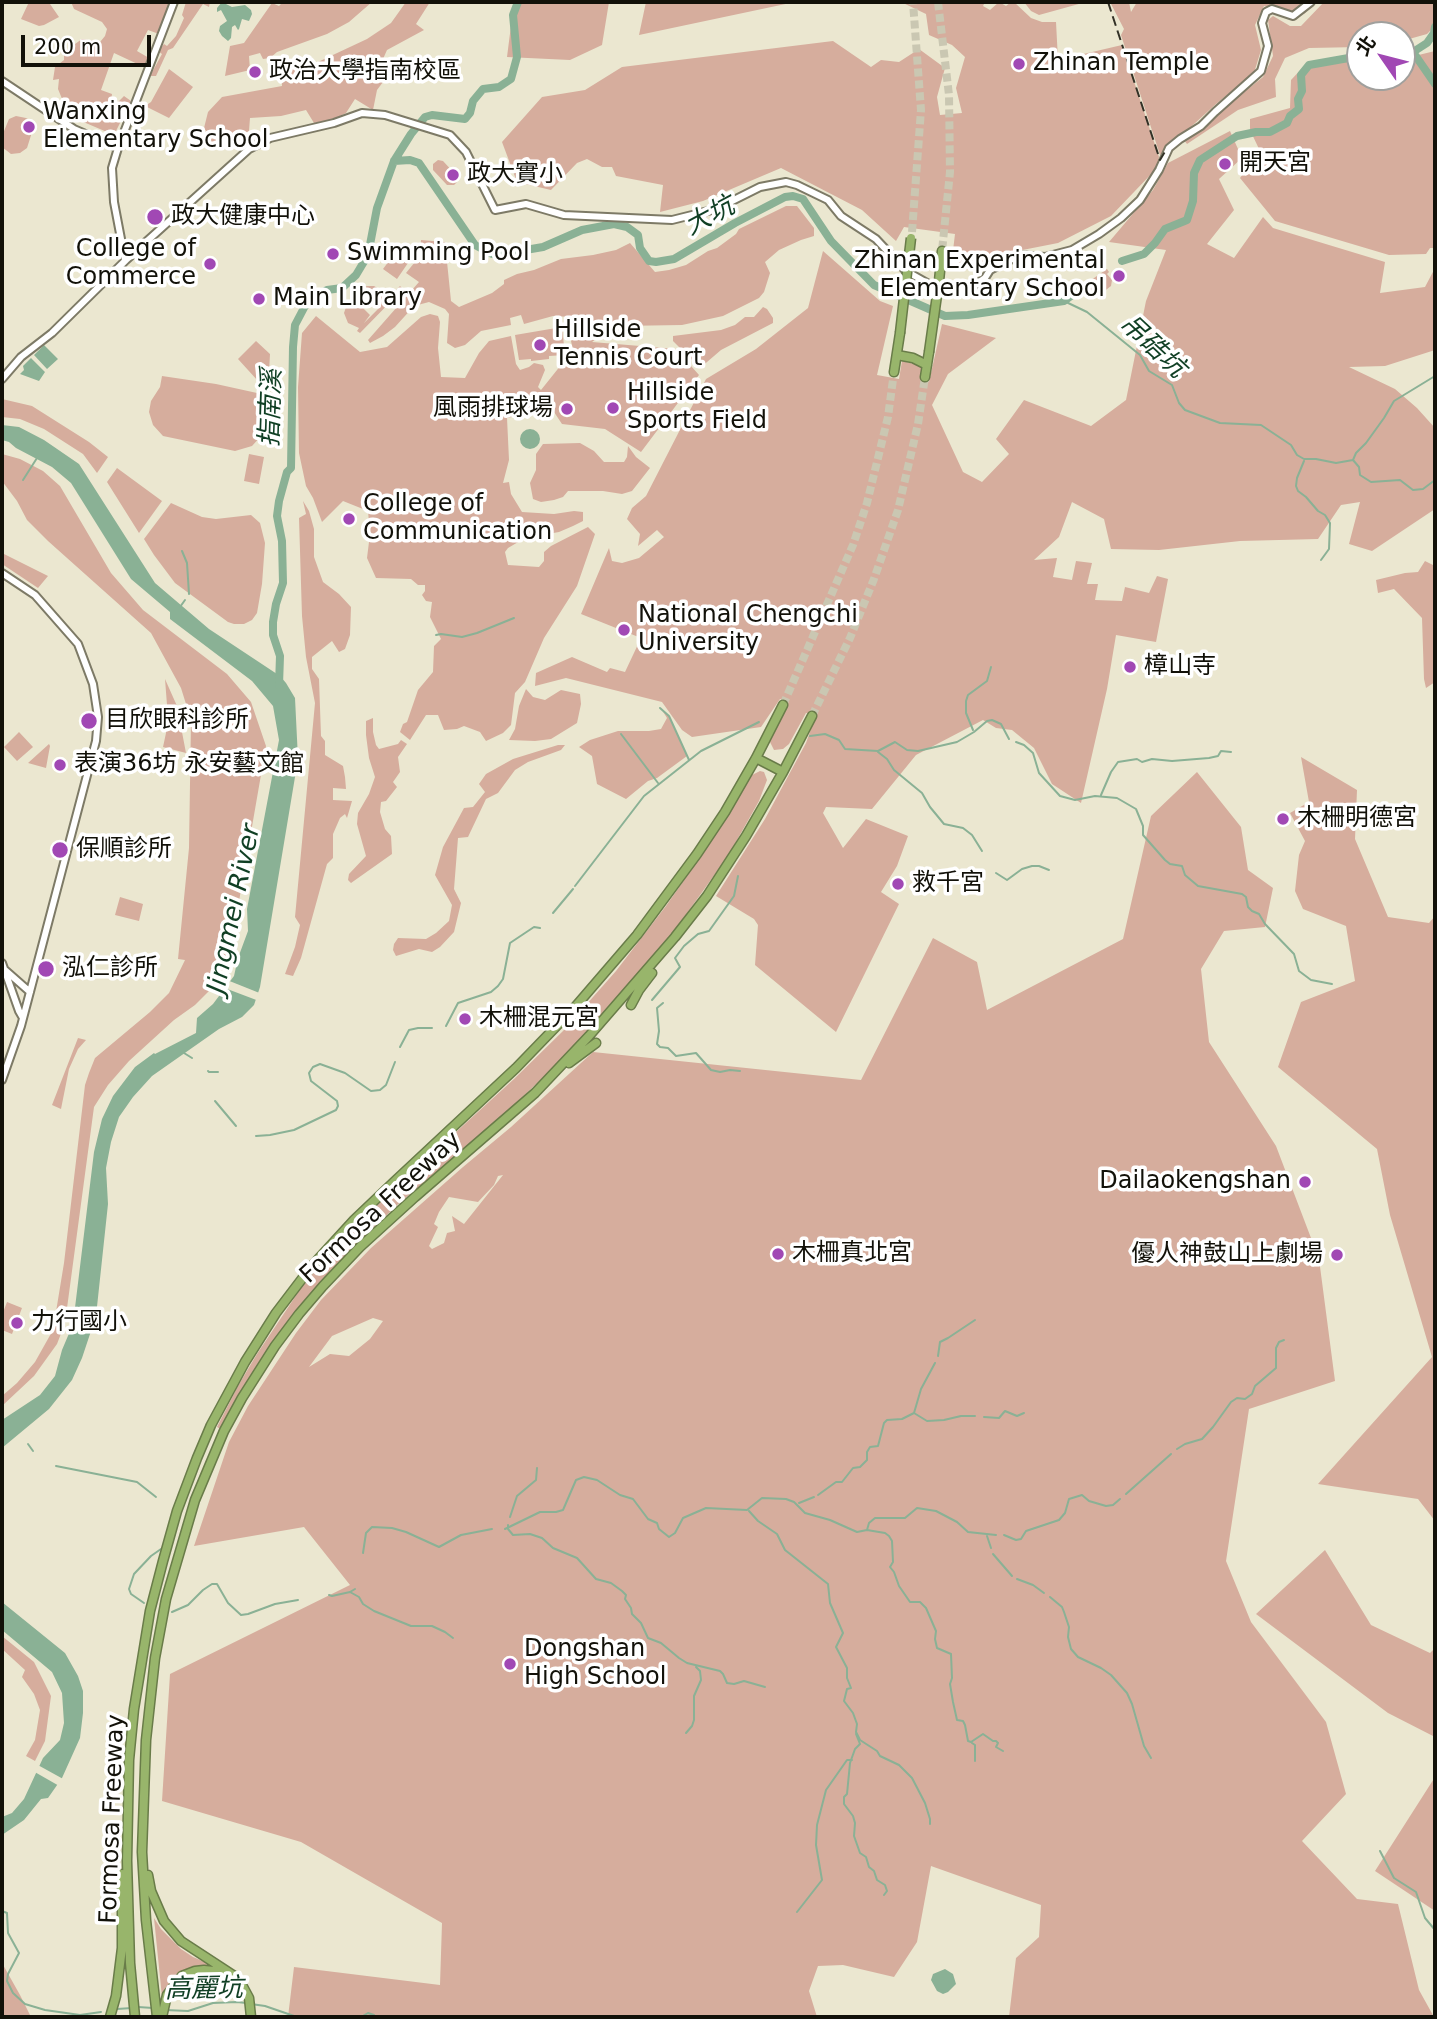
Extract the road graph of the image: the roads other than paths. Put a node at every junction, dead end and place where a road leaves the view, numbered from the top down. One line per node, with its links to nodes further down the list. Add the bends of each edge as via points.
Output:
1 (174, 2): 4 (street)
2 (1311, 2): 7 (street, via 1293,16 1272,9 1265,12 1262,23 1268,46 1261,71 1201,126 1169,148 1140,200 1121,218 1072,250 1045,257 1020,255 968,289 936,288 906,271 828,200 786,182 672,220 564,215 526,204 495,210 463,148 450,135 386,115 362,113 257,143)
3 (2, 81): 4 (street, via 74,129)
4 (117, 148): 7 (street, via 112,183)
5 (912, 235): 8 (highway, bridge)
6 (942, 251): 9 (highway, bridge)
7 (125, 260): 12 (street)
8 (897, 355): 9 (highway); 10 (highway)
9 (927, 365): 11 (highway)
10 (894, 372)
11 (925, 377)
12 (2, 379)
13 (2, 573): 20 (street, via 35,595 78,644 98,708 96,741)
14 (783, 705): 16 (highway, Formosa Freeway)
15 (812, 716): 17 (highway, Formosa Freeway)
16 (757, 758): 17 (highway); 26 (highway, Formosa Freeway, via 697,854 575,1007 354,1220 311,1267 257,1343 211,1425 177,1511 141,1660)
17 (783, 772): 18 (highway, Formosa Freeway, via 707,896)
18 (675, 937): 21 (highway); 25 (highway, Formosa Freeway)
19 (3, 966): 20 (street); 22 (street)
20 (30, 992): 22 (street)
21 (631, 1005)
22 (23, 1018): 24 (street)
23 (596, 1043): 25 (highway)
24 (2, 1080)
25 (535, 1093): 27 (highway, Formosa Freeway, via 360,1247 323,1286 275,1346 224,1431 195,1500 166,1599 146,1740)
26 (129, 1760): 29 (highway, via 123,1814 122,1948); 30 (highway, Formosa Freeway, via 127,1861)
27 (142, 1852): 28 (highway, via 164,1921 181,1941 233,1975); 31 (highway, Formosa Freeway)
28 (244, 1992): 31 (highway, via 221,1973 188,1973 167,1996); 32 (highway)
29 (110, 2017)
30 (135, 2017)
31 (160, 2017)
32 (248, 2017)

